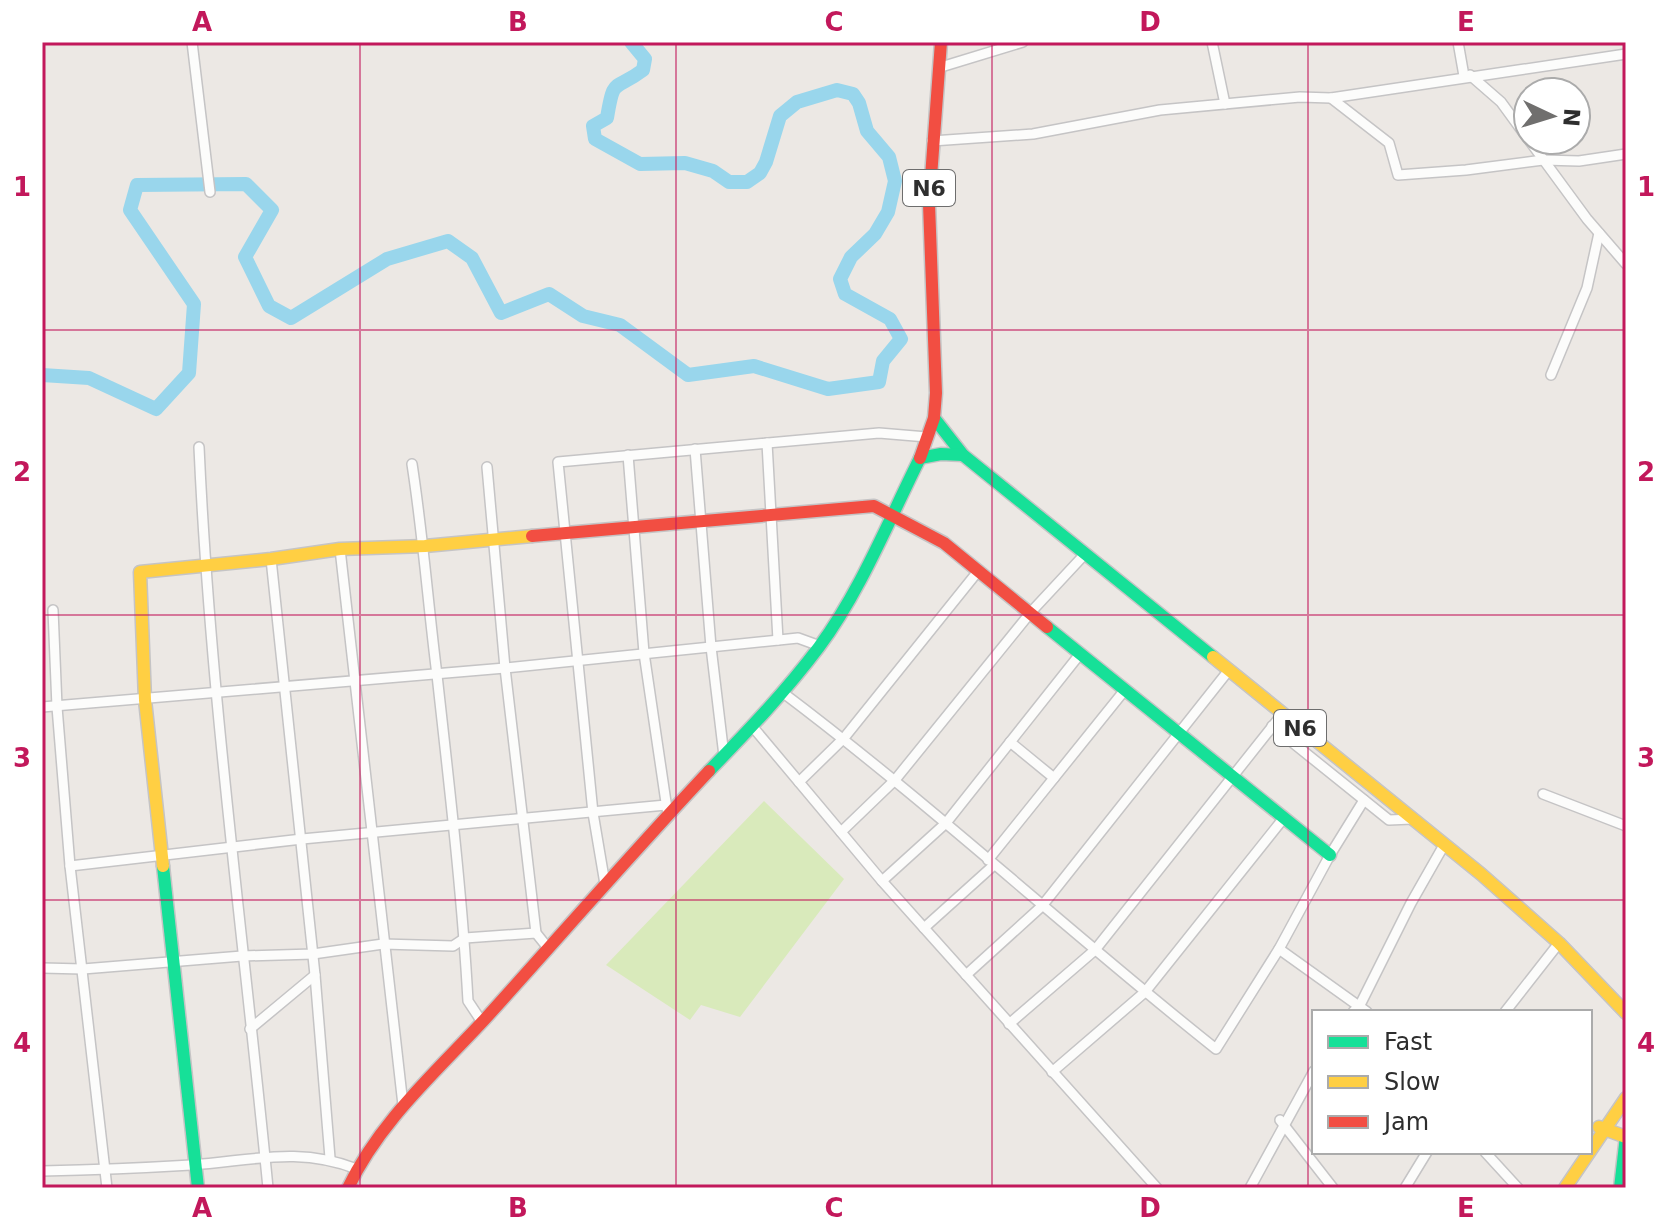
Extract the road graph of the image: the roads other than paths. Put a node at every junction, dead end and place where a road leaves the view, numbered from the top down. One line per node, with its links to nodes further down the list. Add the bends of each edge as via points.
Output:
1 (192, 42): 16 (street)
2 (941, 42): 7 (main road, N6)
3 (1023, 42): 7 (street)
4 (1212, 42): 10 (street)
5 (1458, 42): 8 (street)
6 (1626, 54): 8 (street)
7 (941, 67): 12 (main road, N6)
8 (1467, 76): 9 (street); 11 (street)
9 (1331, 98): 10 (street); 15 (street, via 1389,143 1398,175)
10 (1225, 104): 12 (street, via 1160,110 1033,134)
11 (1512, 117)
12 (932, 141): 20 (main road, N6)
13 (1626, 154): 15 (street)
14 (1540, 156): 15 (street)
15 (1543, 160): 17 (street)
16 (210, 192)
17 (1599, 233): 18 (street); 19 (street, via 1587,288)
18 (1626, 264)
19 (1551, 375)
20 (934, 418): 21 (main road, N6); 26 (main road, N6)
21 (927, 437): 22 (street, via 879,433); 27 (main road, N6)
22 (767, 443): 24 (street); 30 (street)
23 (199, 447): 40 (street)
24 (695, 449): 25 (street); 32 (street)
25 (628, 455): 33 (street); 34 (street, via 558,462)
26 (963, 455): 27 (main road); 38 (main road, N6)
27 (920, 458): 31 (main road)
28 (412, 464): 36 (street)
29 (487, 467): 35 (street)
30 (770, 515): 31 (main road, via 874,506); 32 (main road); 44 (street)
31 (892, 515): 41 (main road, via 944,543); 45 (main road)
32 (700, 521): 33 (main road); 46 (street)
33 (633, 526): 34 (main road); 47 (street)
34 (565, 532): 35 (main road); 49 (street)
35 (493, 541): 36 (main road); 50 (street)
36 (425, 546): 37 (main road); 52 (street)
37 (340, 549): 39 (main road); 53 (street)
38 (1085, 554): 43 (street); 51 (main road, N6)
39 (271, 559): 40 (main road); 54 (street)
40 (204, 564): 57 (street); 58 (main road, via 140,572)
41 (979, 570): 43 (main road); 65 (street)
42 (53, 610): 60 (street)
43 (1031, 612): 48 (main road); 70 (street)
44 (778, 640): 45 (street, via 798,638); 46 (street)
45 (820, 646): 56 (main road)
46 (711, 647): 47 (street); 67 (street)
47 (644, 653): 49 (street); 74 (street)
48 (1080, 654): 55 (main road); 66 (street)
49 (579, 660): 50 (street); 75 (street)
50 (505, 668): 52 (street); 78 (street)
51 (1229, 670): 61 (main road, N6); 64 (street)
52 (436, 672): 53 (street); 80 (street)
53 (355, 681): 54 (street); 82 (street)
54 (286, 687): 57 (street); 84 (street)
55 (1124, 691): 64 (main road); 69 (street)
56 (782, 692): 62 (main road); 65 (street)
57 (215, 694): 58 (street); 86 (street)
58 (145, 700): 60 (street); 87 (main road)
59 (42, 707): 60 (street)
60 (57, 707): 90 (street)
61 (1283, 713): 63 (street); 77 (main road, N6)
62 (752, 726): 67 (main road); 71 (street)
63 (1272, 726): 68 (street); 73 (street)
64 (1178, 733): 68 (main road); 93 (street)
65 (844, 738): 70 (street); 71 (street)
66 (1010, 742): 69 (street); 79 (street)
67 (724, 756): 74 (main road)
68 (1231, 776): 76 (main road); 101 (street)
69 (1054, 778): 89 (street)
70 (895, 780): 79 (street); 83 (street)
71 (799, 782): 83 (street)
72 (1543, 794): 81 (street)
73 (1364, 800): 77 (street, via 1389,820); 88 (street)
74 (667, 810): 75 (street); 92 (main road)
75 (593, 813): 78 (street); 92 (street)
76 (1283, 819): 88 (main road); 109 (street)
77 (1415, 819): 85 (main road, N6)
78 (525, 820): 80 (street); 95 (street)
79 (946, 823): 89 (street); 91 (street)
80 (455, 824): 82 (street); 96 (street)
81 (1626, 826)
82 (371, 832): 84 (street); 98 (street)
83 (841, 832): 91 (street)
84 (302, 839): 86 (street); 102 (street)
85 (1444, 845): 97 (main road, N6); 110 (street)
86 (232, 847): 87 (street); 103 (street)
87 (162, 855): 90 (street); 104 (main road)
88 (1330, 855): 100 (street)
89 (991, 863): 93 (street); 94 (street)
90 (70, 866): 106 (street)
91 (882, 881): 94 (street)
92 (605, 884): 99 (main road)
93 (1042, 906): 101 (street); 108 (street)
94 (924, 928): 108 (street)
95 (536, 933): 96 (street); 99 (street)
96 (465, 938): 98 (street, via 453,946); 113 (street, via 468,1001)
97 (1559, 943): 111 (street); 112 (main road, N6)
98 (383, 944): 102 (street); 120 (street)
99 (548, 948): 113 (main road)
100 (1279, 949): 109 (street, via 1216,1049); 110 (street)
101 (1095, 950): 109 (street); 114 (street)
102 (313, 954): 103 (street); 107 (street)
103 (242, 956): 104 (street); 115 (street)
104 (172, 962): 106 (street); 132 (main road)
105 (42, 968): 106 (street)
106 (83, 969): 133 (street)
107 (315, 975): 115 (street); 131 (street)
108 (966, 975): 114 (street)
109 (1145, 992): 116 (street)
110 (1360, 1010)
111 (1507, 1010)
112 (1626, 1013)
113 (482, 1022): 120 (main road)
114 (1009, 1024): 116 (street)
115 (250, 1029): 130 (street)
116 (1052, 1072): 140 (street)
117 (1312, 1074): 121 (street)
118 (1626, 1090): 122 (main road)
119 (1626, 1098): 122 (main road)
120 (403, 1105): 134 (main road)
121 (1282, 1124): 141 (street); 142 (street)
122 (1602, 1128): 123 (main road); 124 (main road); 125 (main road)
123 (1626, 1137): 147 (main road)
124 (1592, 1138)
125 (1592, 1144)
126 (1426, 1154): 143 (street)
127 (1487, 1154): 144 (street)
128 (1580, 1154): 145 (main road)
129 (1586, 1154): 146 (main road)
130 (265, 1156): 131 (street); 132 (street); 138 (street)
131 (330, 1158): 134 (street)
132 (195, 1165): 133 (street); 137 (main road)
133 (105, 1169): 135 (street); 136 (street)
134 (357, 1169): 139 (main road)
135 (42, 1171)
136 (107, 1188)
137 (198, 1188)
138 (268, 1188)
139 (348, 1188)
140 (1157, 1188)
141 (1250, 1188)
142 (1333, 1188)
143 (1405, 1188)
144 (1518, 1188)
145 (1555, 1188)
146 (1565, 1188)
147 (1620, 1188)

